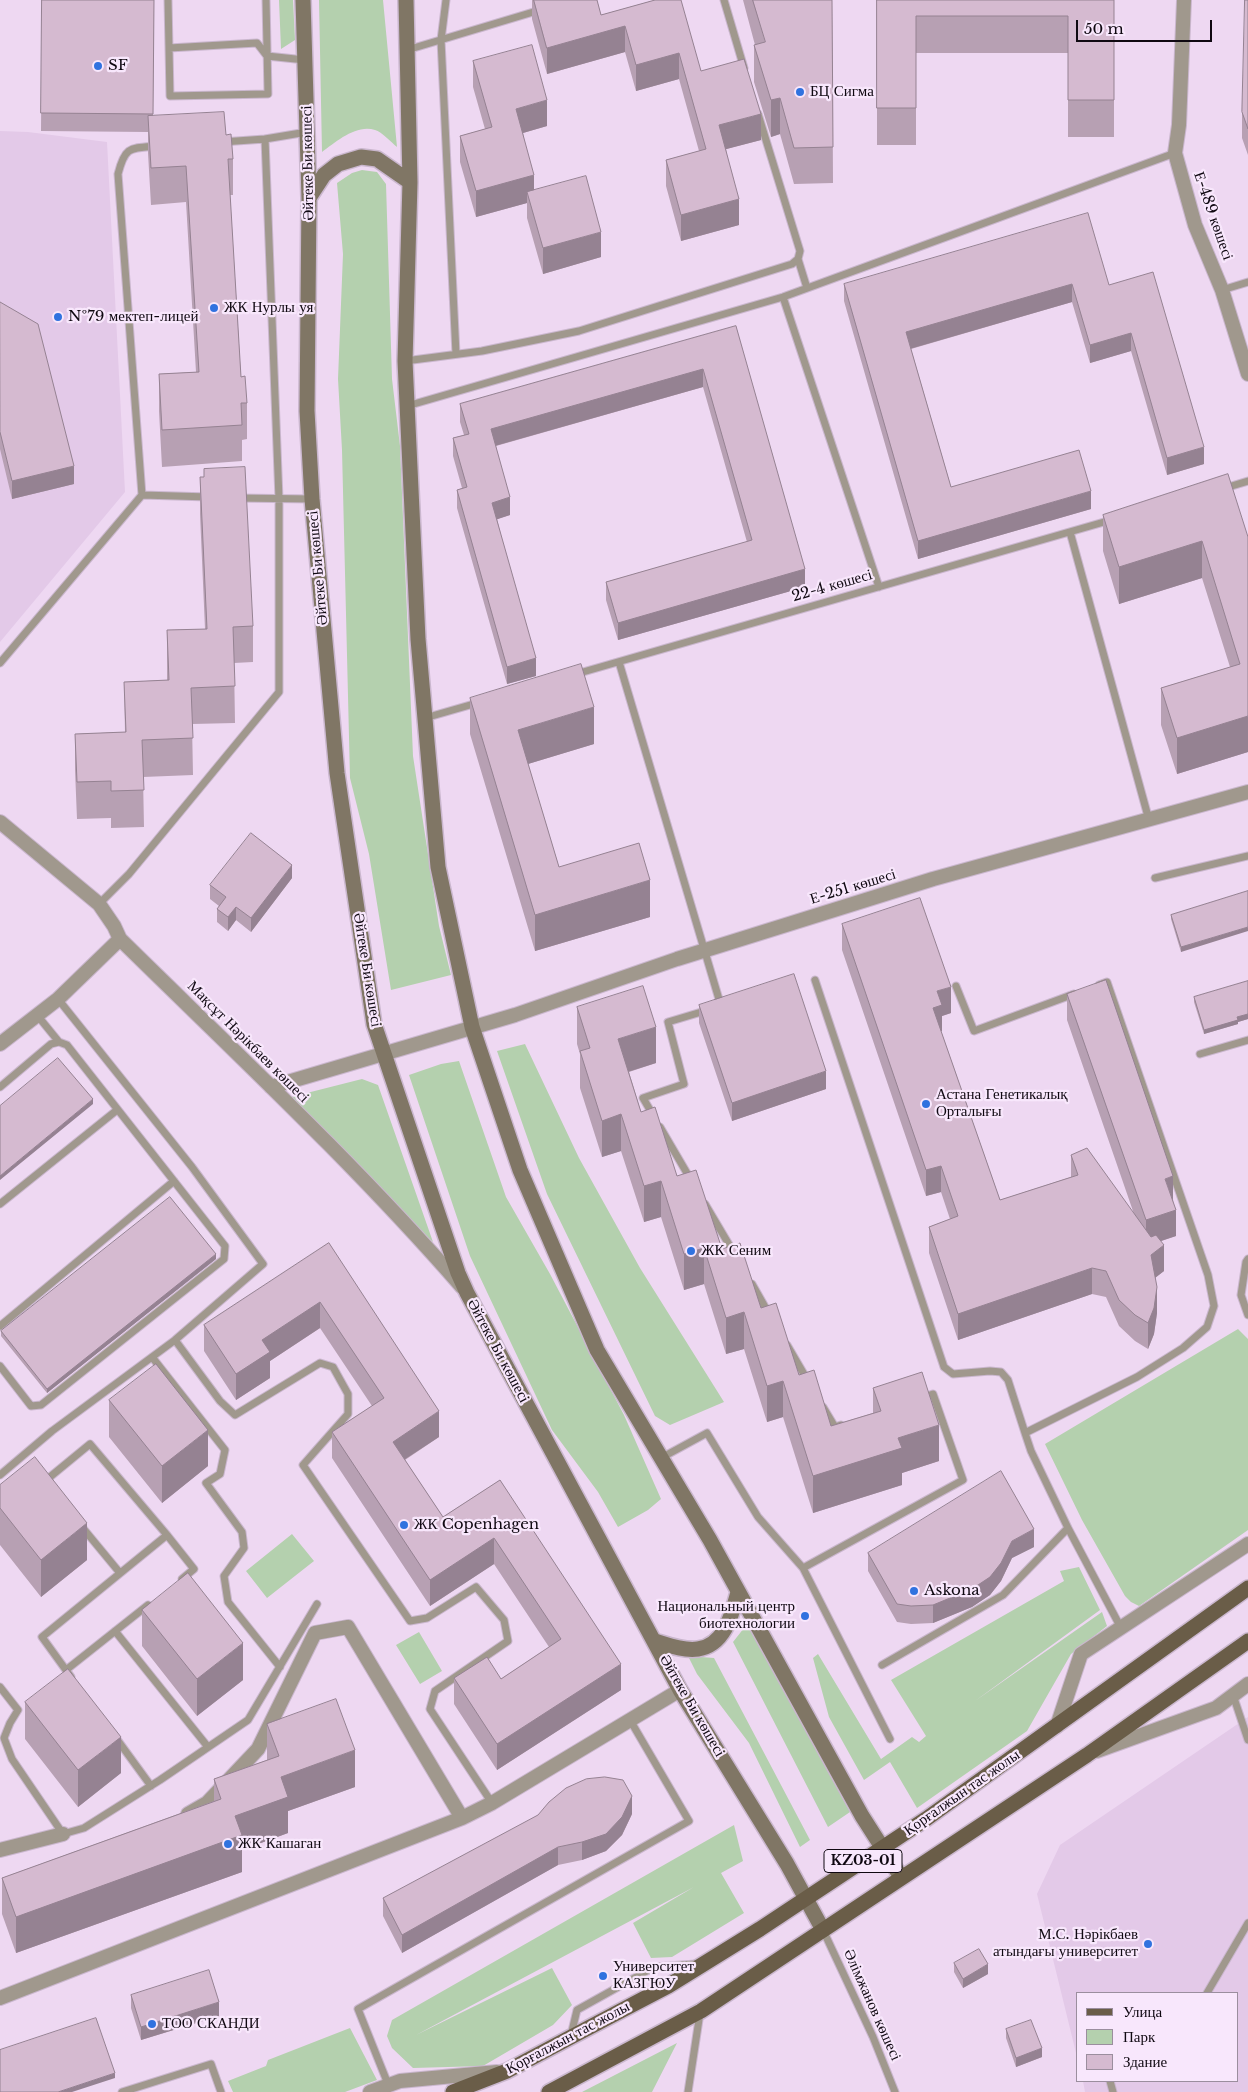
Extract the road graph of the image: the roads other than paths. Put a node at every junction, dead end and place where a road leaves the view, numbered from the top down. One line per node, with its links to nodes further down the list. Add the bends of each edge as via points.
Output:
1 (168, 0): 10 (lane)
2 (266, 0): 12 (lane)
3 (303, 0): 13 (street, Әйтеке Би көшесі)
4 (406, 0): 11 (street)
5 (446, 0): 9 (lane)
6 (724, 0): 14 (lane)
7 (1184, 0): 20 (street)
8 (544, 5): 9 (lane)
9 (441, 40): 11 (lane); 28 (lane)
10 (169, 48): 12 (lane, via 257,43); 12 (lane, via 170,96 268,94)
11 (407, 50): 21 (street)
12 (267, 56): 13 (lane)
13 (305, 60): 16 (street, Әйтеке Би көшесі)
14 (746, 74)
15 (755, 102): 23 (lane, via 800,251)
16 (307, 132): 17 (lane); 22 (street, Әйтеке Би көшесі)
17 (265, 139): 18 (lane); 37 (lane)
18 (218, 142)
19 (161, 146): 34 (lane, via 133,148 122,156 118,174)
20 (1175, 153): 25 (lane); 26 (street, Е-489 көшесі, via 1195,225)
21 (410, 182): 22 (street, via 377,159 361,157 338,164 324,175); 29 (street)
22 (309, 198): 38 (street, Әйтеке Би көшесі, via 307,411)
23 (798, 259): 25 (lane); 28 (lane, via 792,264 579,331)
24 (1248, 282): 26 (lane)
25 (807, 288): 27 (lane)
26 (1222, 290): 30 (street, Е-489 көшесі)
27 (783, 297): 31 (lane); 41 (lane)
28 (456, 354): 29 (lane)
29 (405, 361): 31 (street)
30 (1248, 374)
31 (407, 406): 46 (street)
32 (1248, 481): 33 (lane)
33 (1220, 489)
34 (142, 495): 35 (lane); 43 (lane)
35 (221, 498)
36 (230, 498): 37 (lane)
37 (279, 499): 38 (lane); 52 (lane, via 279,692 129,874)
38 (312, 499): 65 (street, Әйтеке Би көшесі, via 337,773 374,1024)
39 (1116, 519): 40 (lane, 22-4 көшесі)
40 (1070, 532): 41 (lane, 22-4 көшесі); 48 (lane)
41 (879, 587): 42 (lane, 22-4 көшесі)
42 (619, 662): 44 (lane, 22-4 көшесі); 54 (lane)
43 (0, 663)
44 (564, 678)
45 (482, 701): 46 (lane)
46 (425, 718): 61 (street, via 438,866)
47 (1248, 792): 48 (street, Е-251 көшесі)
48 (1149, 820): 54 (street, Е-251 көшесі, via 933,878)
49 (0, 822): 52 (street, Мақсұт Нәрікбаев көшесі)
50 (1248, 856): 51 (lane)
51 (1156, 878)
52 (99, 904): 53 (street, Мақсұт Нәрікбаев көшесі)
53 (120, 939): 59 (street); 68 (street, Мақсұт Нәрікбаев көшесі)
54 (706, 950): 61 (street, Е-251 көшесі); 71 (lane, via 722,1005 668,1022 684,1084 643,1098)
55 (815, 980): 89 (lane, via 944,1367 954,1374 1001,1372 1008,1380)
56 (956, 986): 58 (lane, via 974,1032)
57 (1090, 989): 89 (lane, via 1108,982 1208,1275 1214,1306 1207,1327 1183,1348 1137,1377)
58 (1081, 992)
59 (58, 999): 60 (street); 82 (lane, via 192,1167 263,1264)
60 (37, 1015): 63 (lane); 64 (street)
61 (472, 1027): 65 (street, Е-251 көшесі); 90 (street, via 520,1170 597,1350)
62 (1248, 1040): 66 (lane)
63 (59, 1042): 67 (lane, via 51,1044); 69 (lane, via 68,1045)
64 (0, 1044)
65 (384, 1053): 68 (street, Е-251 көшесі); 77 (street, Әйтеке Би көшесі)
66 (1200, 1054)
67 (0, 1087)
68 (271, 1087): 77 (street, Мақсұт Нәрікбаев көшесі, via 411,1228)
69 (117, 1110): 70 (lane); 73 (lane)
70 (174, 1182): 80 (lane); 84 (lane, via 225,1246 224,1259 41,1405 31,1406)
71 (697, 1191)
72 (702, 1200): 75 (lane)
73 (0, 1204)
74 (1248, 1258): 78 (lane, via 1241,1295)
75 (737, 1259)
76 (746, 1276): 79 (lane)
77 (467, 1293): 107 (street, Әйтеке Би көшесі)
78 (1248, 1315)
79 (771, 1318)
80 (0, 1326)
81 (781, 1335): 85 (lane)
82 (175, 1340): 83 (lane); 124 (lane, via 220,1401 235,1415 320,1363 333,1368 348,1394 348,1414 303,1465 410,1621 427,1618 476,1587 504,1620 508,1641 434,1691 430,1709)
83 (152, 1357): 91 (lane, via 52,1431); 109 (lane, via 225,1450 220,1474 206,1483 242,1532 244,1548 224,1576 228,1602)
84 (0, 1366)
85 (810, 1385)
86 (915, 1400): 97 (lane, via 933,1394 963,1480)
87 (820, 1402): 88 (lane, via 835,1427)
88 (853, 1421)
89 (1025, 1433): 94 (lane)
90 (661, 1458): 97 (lane, via 708,1433 758,1516); 101 (street)
91 (0, 1475)
92 (52, 1488): 95 (lane, via 45,1480 90,1444)
93 (76, 1519): 98 (lane)
94 (1068, 1528): 104 (lane); 108 (lane, via 1003,1595)
95 (167, 1535): 98 (lane); 99 (lane, via 194,1569)
96 (1248, 1544): 104 (street)
97 (803, 1568): 119 (lane)
98 (120, 1573): 110 (lane, via 42,1636)
99 (173, 1586)
100 (1248, 1588): 117 (main road, Қорғалжын тас жолы / KZ03-01)
101 (738, 1592): 107 (street, via 726,1630 707,1645 698,1649); 128 (street, via 862,1816)
102 (151, 1602): 105 (lane)
103 (317, 1604): 109 (lane)
104 (1120, 1626): 117 (street, via 1081,1654)
105 (115, 1630): 110 (lane); 121 (lane)
106 (1248, 1641): 122 (main road, KZ03-01)
107 (655, 1642): 114 (street, Әйтеке Би көшесі)
108 (882, 1665)
109 (280, 1667): 121 (lane, via 248,1720)
110 (66, 1670): 112 (lane)
111 (1248, 1684): 115 (street)
112 (77, 1685)
113 (0, 1687): 127 (lane, via 18,1710 4,1738 12,1759)
114 (680, 1690): 116 (street); 131 (street, Әйтеке Би көшесі)
115 (1233, 1695): 120 (lane); 122 (street, via 1216,1708)
116 (630, 1720): 124 (street); 140 (lane, via 689,1822 358,2009)
117 (1056, 1726): 128 (main road, Қорғалжын тас жолы / KZ03-01)
118 (111, 1732): 123 (lane)
119 (890, 1739)
120 (1248, 1740)
121 (208, 1748): 123 (lane)
122 (1087, 1755): 130 (main road, KZ03-01)
123 (151, 1786): 127 (lane, via 84,1828)
124 (492, 1803): 125 (street)
125 (462, 1818): 126 (street, via 348,1626 315,1633 258,1749 207,1803); 136 (street)
126 (173, 1822)
127 (63, 1834): 129 (street)
128 (883, 1848): 130 (street); 131 (main road, Қорғалжын тас жолы / KZ03-01)
129 (0, 1850)
130 (901, 1878): 133 (main road, KZ03-01)
131 (806, 1898): 133 (street, Әйтеке Би көшесі); 134 (main road, Қорғалжын тас жолы / KZ03-01)
132 (1248, 1924): 135 (lane)
133 (823, 1930): 137 (main road, KZ03-01); 147 (lane, Әлімжанов көшесі)
134 (704, 1963): 138 (main road, Қорғалжын тас жолы / KZ03-01, via 668,1986); 138 (lane, via 654,1966 577,2010)
135 (1208, 1992)
136 (0, 1998)
137 (701, 2011): 145 (main road, KZ03-01); 146 (lane)
138 (571, 2037): 139 (main road, Қорғалжын тас жолы / KZ03-01)
139 (508, 2071): 140 (street); 144 (main road, Қорғалжын тас жолы / KZ03-01)
140 (388, 2084): 143 (street)
141 (122, 2092): 142 (lane, via 211,2064)
142 (221, 2092)
143 (370, 2092)
144 (453, 2092)
145 (549, 2092)
146 (688, 2092)
147 (895, 2092)

